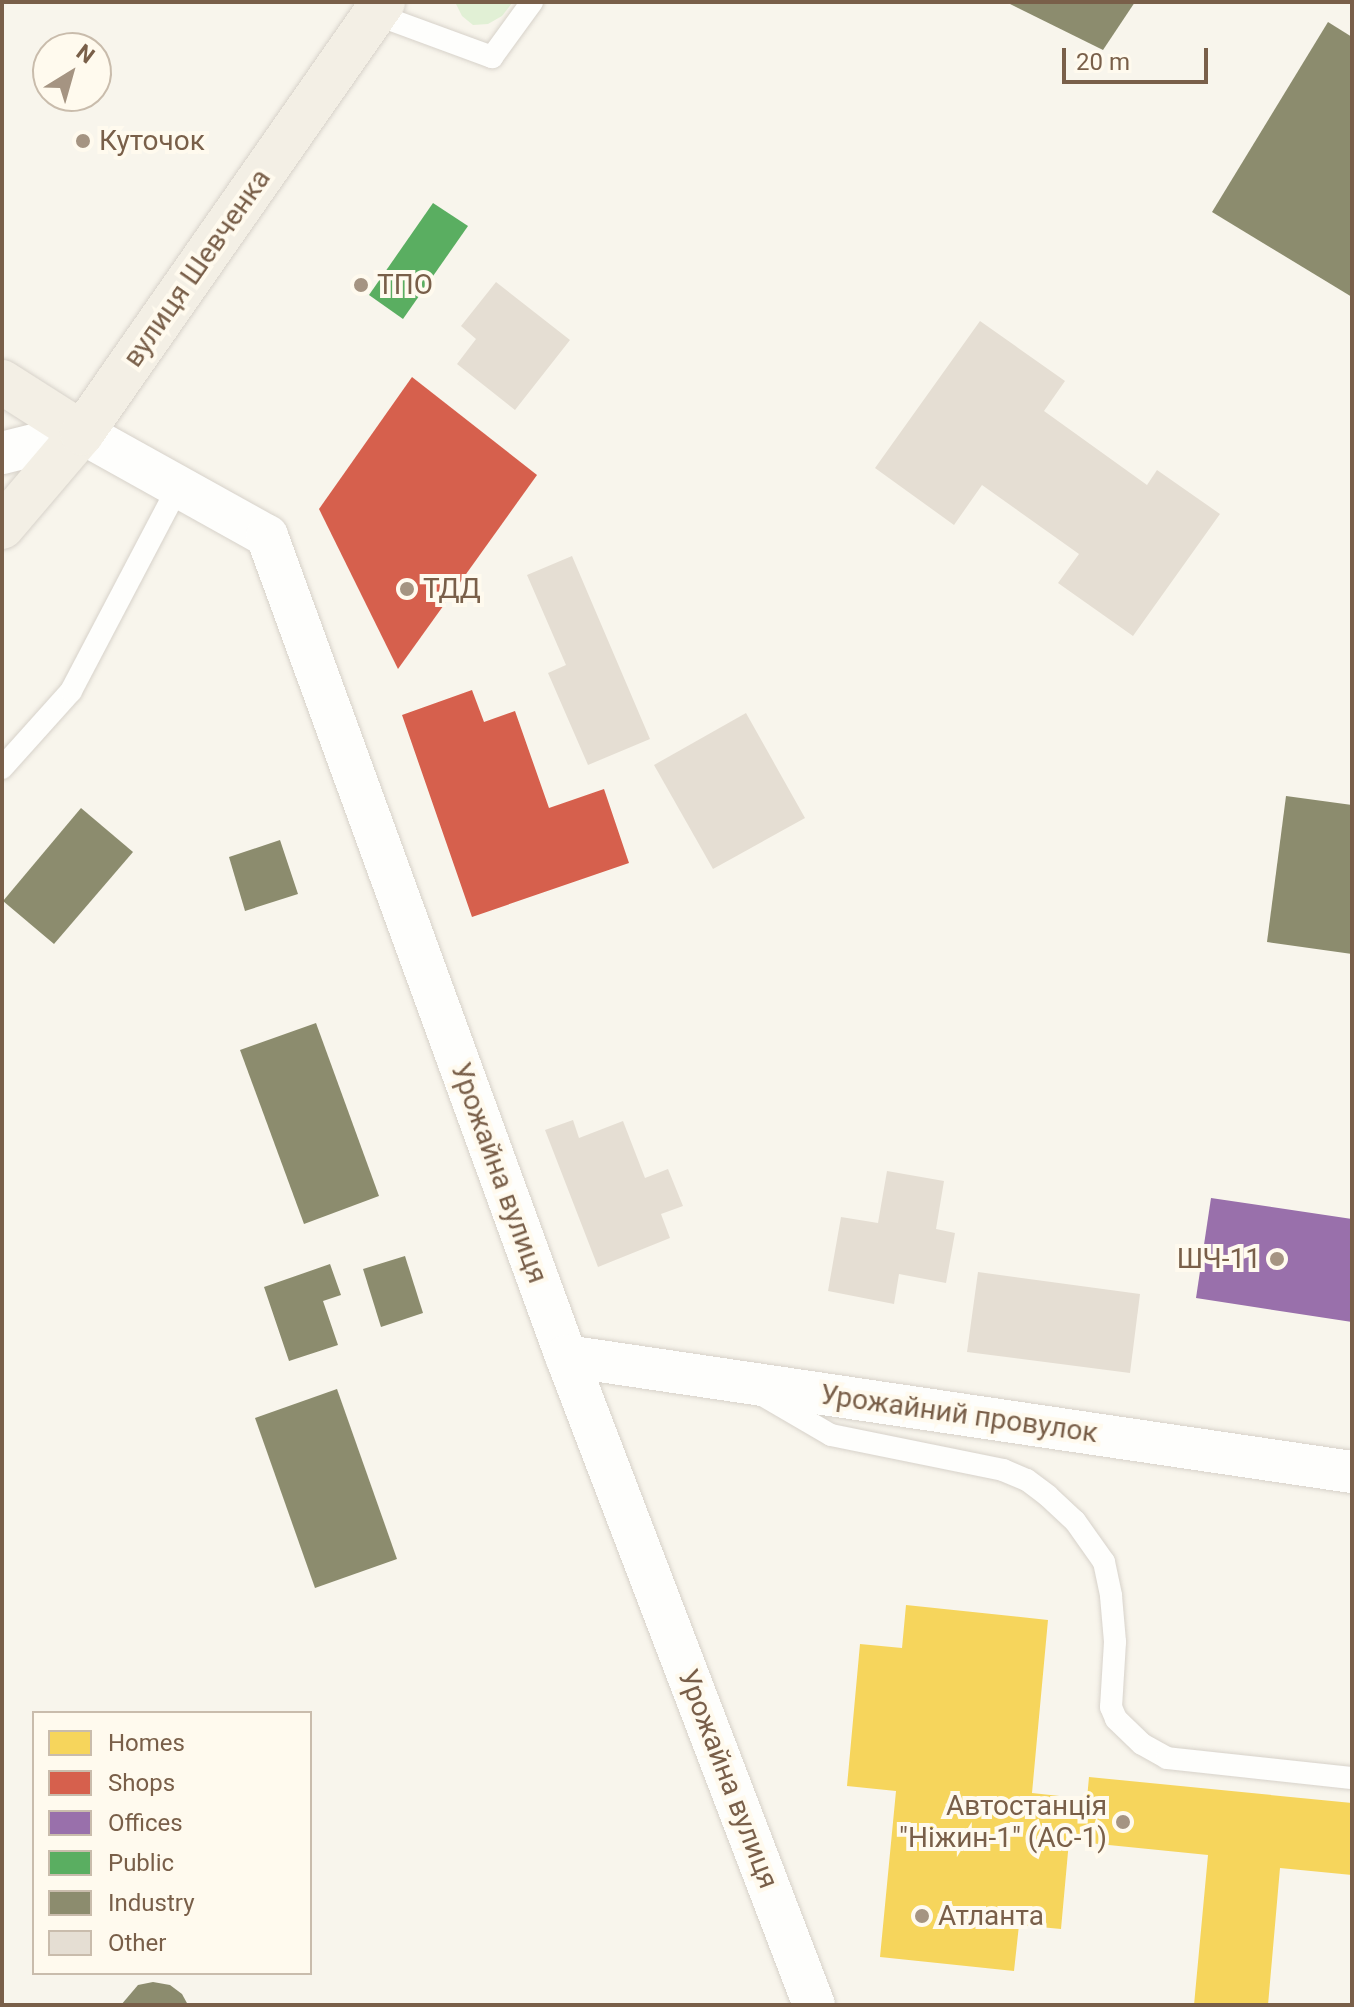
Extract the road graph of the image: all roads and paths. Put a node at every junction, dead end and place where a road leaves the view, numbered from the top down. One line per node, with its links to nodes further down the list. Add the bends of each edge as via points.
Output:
1 (532, 2): 2 (lane, via 492,57)
2 (379, 8): 4 (main road, вулиця Шевченка)
3 (2, 382): 4 (main road)
4 (82, 433): 5 (street); 6 (street, Урожайна вулиця); 7 (main road, вулиця Шевченка)
5 (2, 453)
6 (178, 487): 8 (lane, via 71,691); 9 (street, Урожайна вулиця, via 267,536)
7 (2, 527)
8 (2, 768)
9 (566, 1356): 10 (street, Урожайний провулок); 13 (street, Урожайна вулиця)
10 (745, 1383): 11 (street, Урожайний провулок); 12 (lane, via 831,1435 1003,1470 1048,1496 1075,1521 1104,1562 1115,1642 1111,1707 1142,1744 1167,1758)
11 (1352, 1472)
12 (1352, 1778)
13 (814, 2005)

